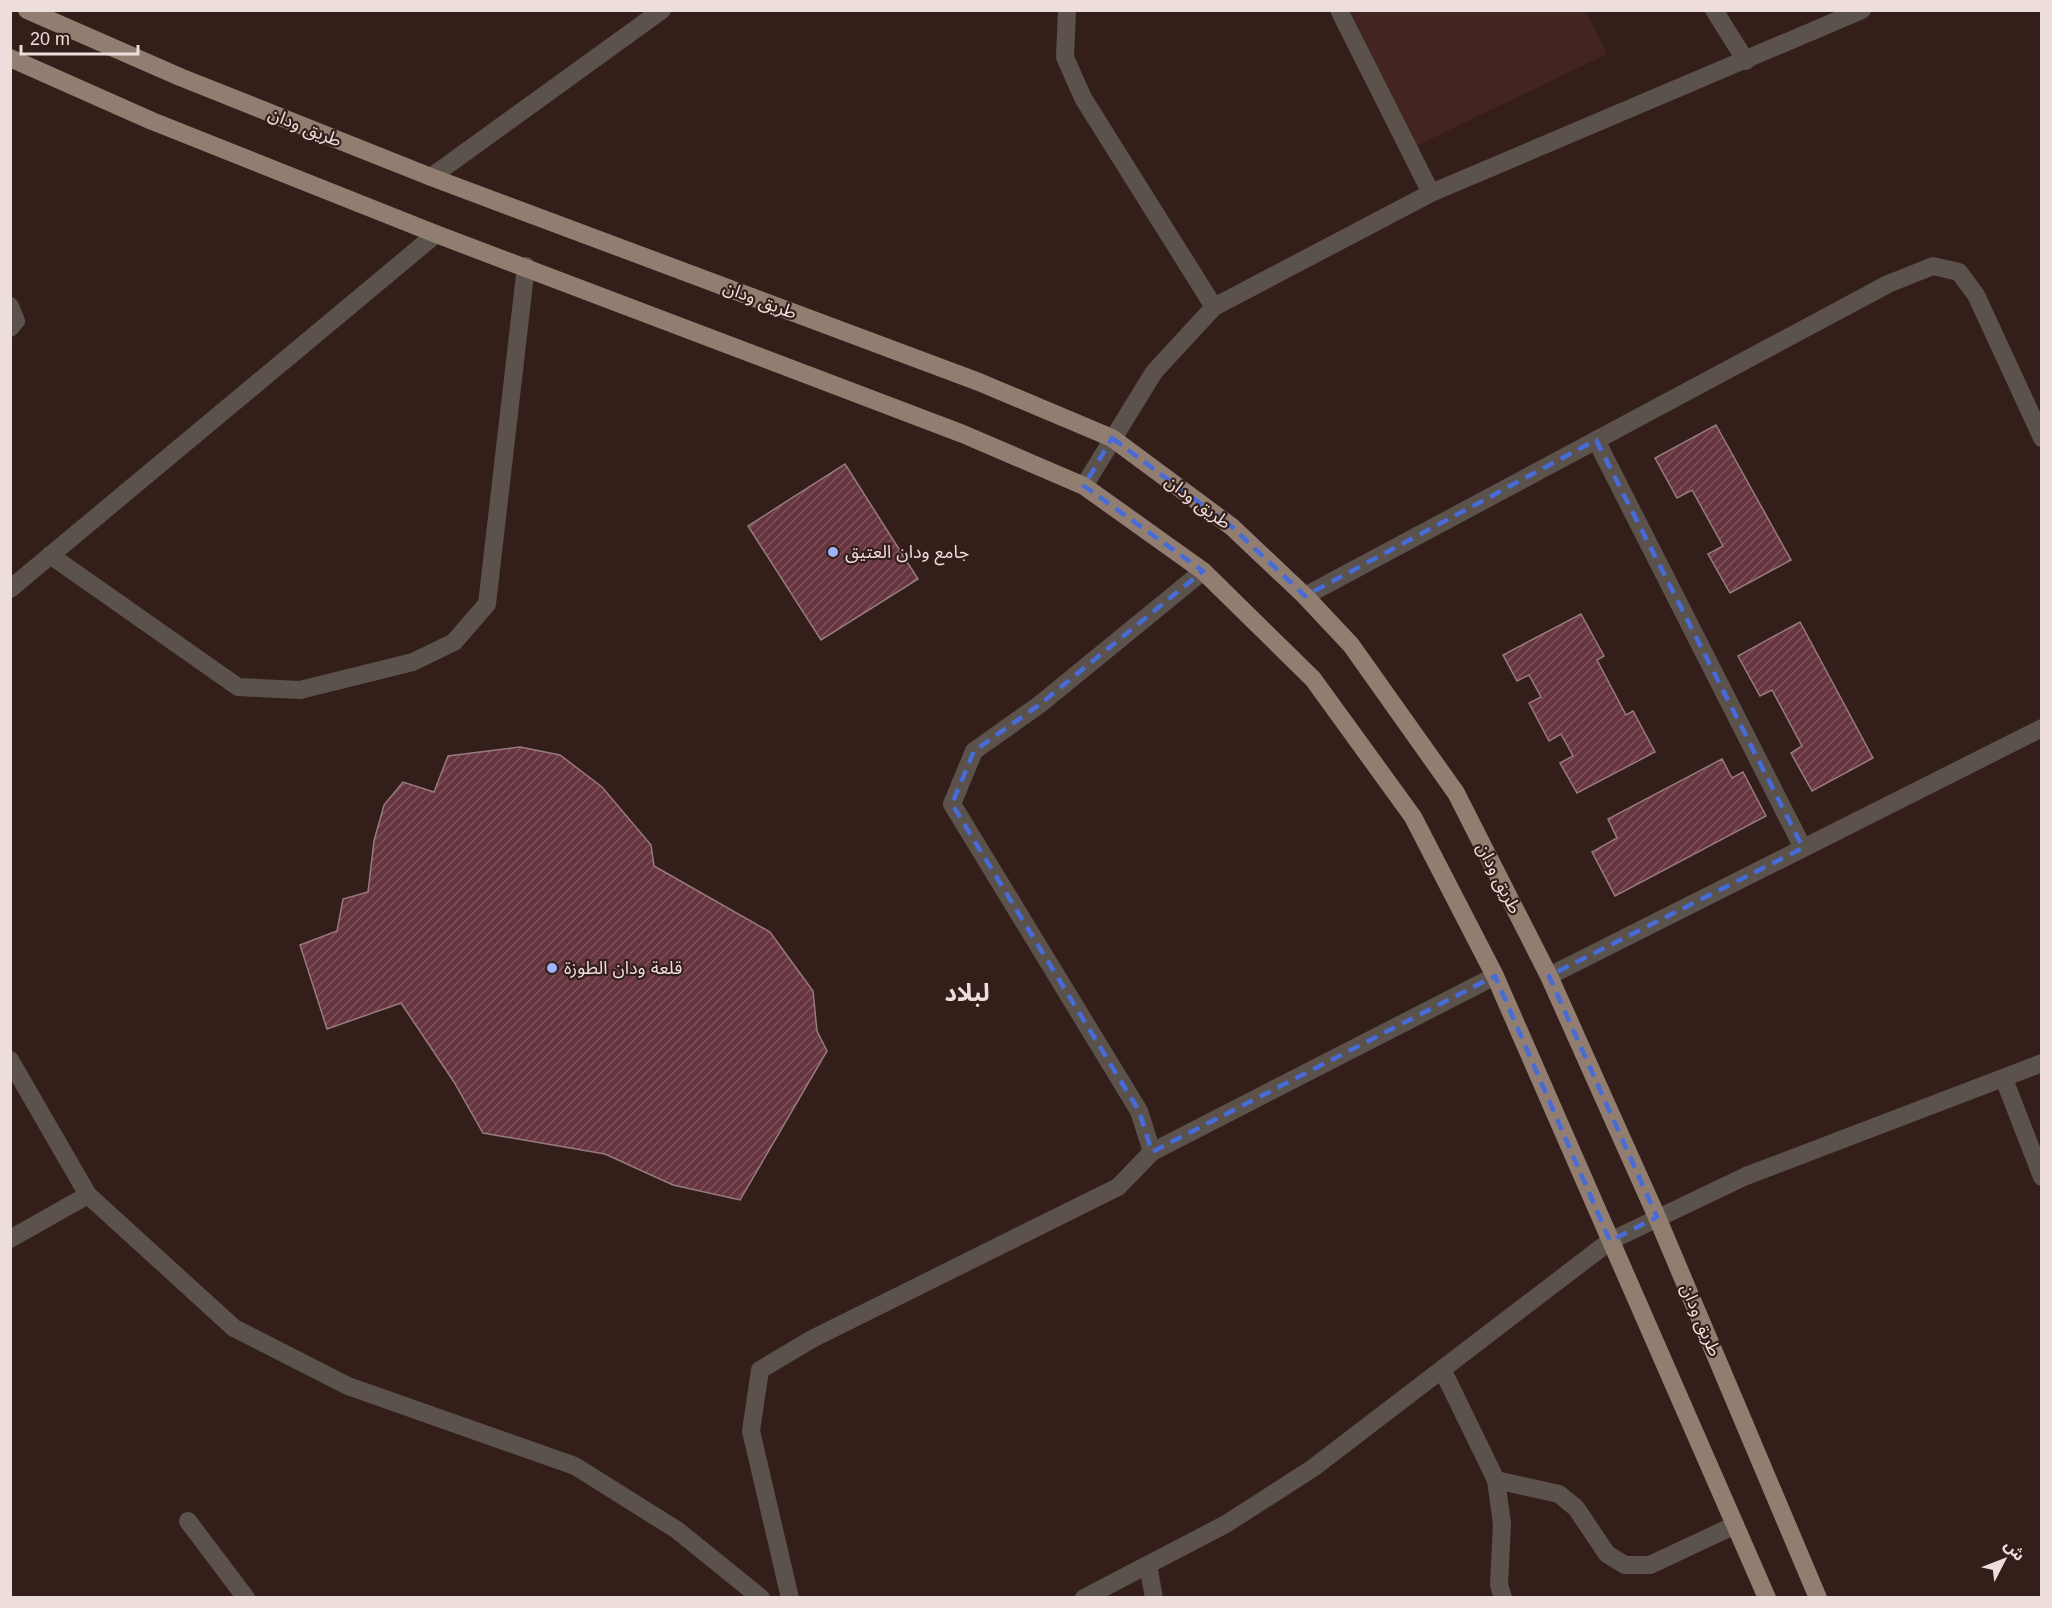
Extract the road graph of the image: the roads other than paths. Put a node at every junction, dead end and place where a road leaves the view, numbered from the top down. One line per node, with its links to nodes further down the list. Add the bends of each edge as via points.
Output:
1 (27, 10): 9 (main road, طريق ودان, via 180,77)
2 (662, 10): 9 (street)
3 (1067, 10): 14 (street, via 1065,57 1083,98)
4 (1339, 10): 10 (street)
5 (1714, 10): 8 (street)
6 (1862, 10): 8 (street)
7 (10, 58): 11 (main road, via 152,121)
8 (1746, 62): 10 (street)
9 (431, 177): 16 (main road, طريق ودان, via 979,382)
10 (1431, 193): 14 (street)
11 (436, 234): 12 (main road); 20 (street)
12 (526, 266): 19 (main road, via 963,434); 20 (street, via 487,604 454,642 413,662 300,690 238,687)
13 (10, 306): 15 (street, via 16,321)
14 (1214, 308): 16 (street, via 1154,372)
15 (10, 328)
16 (1112, 438): 19 (street); 23 (main road, طريق ودان, via 1232,527)
17 (2042, 438): 18 (street, via 1976,295 1959,272 1933,266 1888,284)
18 (1596, 440): 23 (street); 25 (street)
19 (1084, 486): 21 (main road)
20 (50, 555): 22 (street)
21 (1203, 571): 26 (main road, via 1313,679 1413,817); 31 (street, via 1039,705 974,751 952,804 1139,1111)
22 (10, 588)
23 (1305, 596): 27 (main road, طريق ودان, via 1351,645 1456,793)
24 (2042, 728): 25 (street)
25 (1803, 848): 27 (street)
26 (1495, 976): 31 (street); 36 (main road)
27 (1549, 976): 34 (main road, طريق ودان)
28 (10, 1060): 33 (street)
29 (2042, 1064): 30 (street)
30 (2004, 1079): 32 (street); 34 (street, via 1746,1176)
31 (1152, 1152): 44 (street, via 1118,1187 812,1340 760,1370 751,1431)
32 (2042, 1177)
33 (88, 1195): 35 (street); 43 (street, via 234,1328 348,1386 575,1466 677,1530)
34 (1657, 1217): 36 (street); 49 (main road, طريق ودان)
35 (10, 1239)
36 (1610, 1241): 37 (street); 40 (main road)
37 (1442, 1369): 38 (street); 41 (street, via 1312,1468 1226,1524)
38 (1496, 1480): 40 (street, via 1558,1494 1576,1508 1607,1554 1625,1565 1650,1565); 47 (street, via 1502,1524 1499,1585)
39 (188, 1521): 42 (street)
40 (1735, 1525): 48 (main road)
41 (1148, 1565): 45 (street); 46 (street)
42 (246, 1598)
43 (761, 1598)
44 (790, 1598)
45 (1084, 1598)
46 (1154, 1598)
47 (1503, 1598)
48 (1767, 1598)
49 (1818, 1598)

